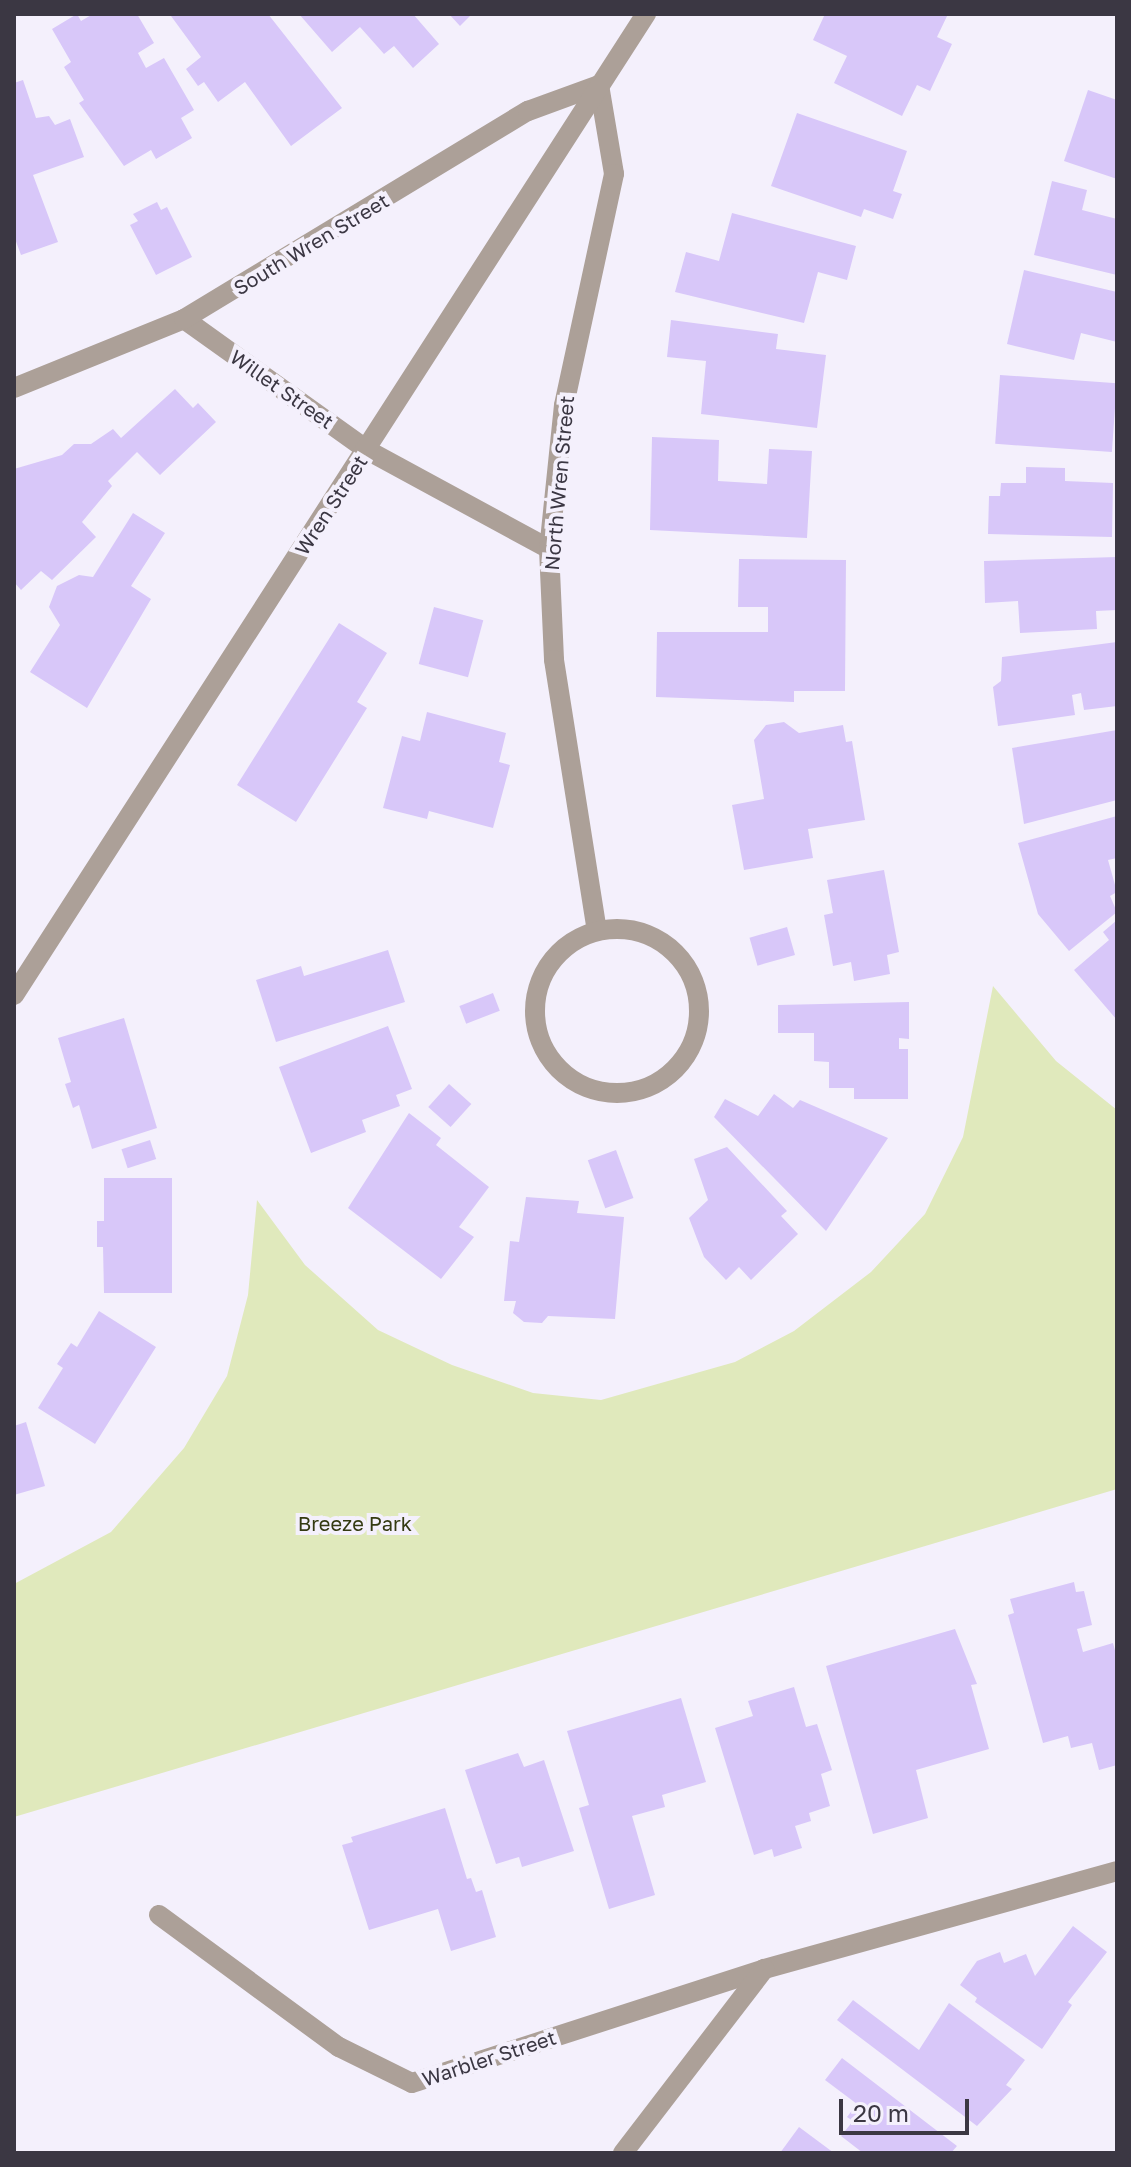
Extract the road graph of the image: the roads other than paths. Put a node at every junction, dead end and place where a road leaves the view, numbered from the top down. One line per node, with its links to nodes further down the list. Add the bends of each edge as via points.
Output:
1 (646, 14): 2 (street, Wren Street)
2 (599, 85): 3 (street, South Wren Street, via 528,111); 5 (street, Wren Street); 6 (street, North Wren Street, via 614,174 564,405)
3 (184, 319): 4 (street, South Wren Street); 5 (street, Willet Street)
4 (14, 388)
5 (367, 450): 6 (street, Willet Street); 8 (street, Wren Street)
6 (549, 549): 7 (street, North Wren Street, via 554,660)
7 (597, 931): 7 (street, via 555,957 542,978 535,1026 543,1050 577,1084 625,1094 670,1075 687,1056 697,1034 696,984 684,962 645,933)
8 (14, 995)
9 (1117, 1871): 11 (street, Warbler Street)
10 (159, 1915): 11 (street, Warbler Street, via 339,2047 412,2083)
11 (764, 1969): 12 (street)
12 (623, 2153)

